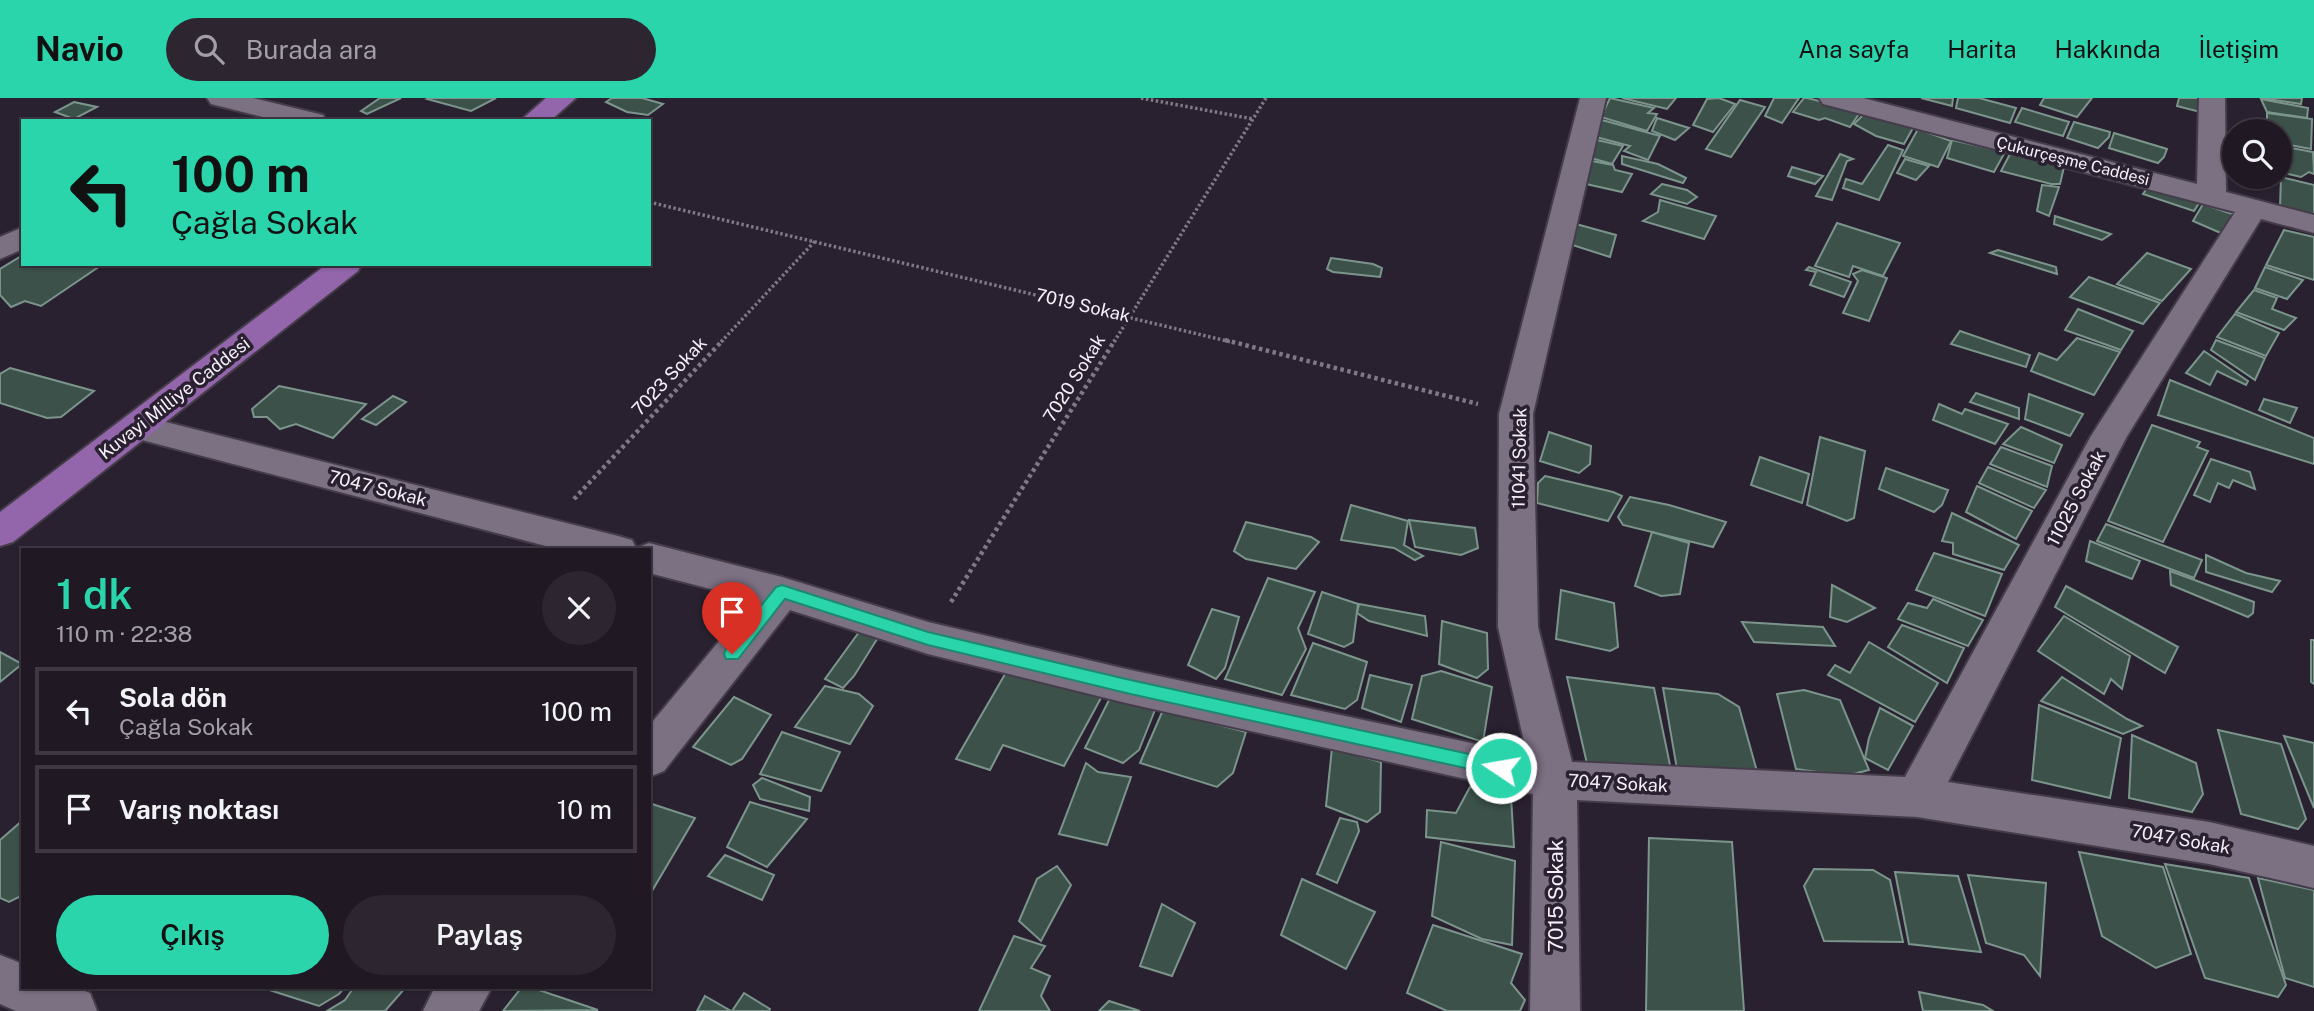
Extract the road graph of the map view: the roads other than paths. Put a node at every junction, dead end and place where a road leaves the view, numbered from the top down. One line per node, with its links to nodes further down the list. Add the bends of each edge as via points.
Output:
1 (563, 98): 8 (main road)
2 (1592, 98): 21 (street, 11041 Sokak, via 1516,414 1518,626)
3 (1832, 98): 9 (street, Çukurçeşme Caddesi)
4 (2211, 98): 9 (street)
5 (229, 100): 6 (street); 7 (street)
6 (211, 119)
7 (305, 119)
8 (536, 119)
9 (2211, 196): 10 (street, Çukurçeşme Caddesi)
10 (2252, 209): 11 (street, Çukurçeşme Caddesi); 22 (street, 11025 Sokak, via 2109,436)
11 (2314, 224)
12 (21, 237): 13 (street)
13 (0, 250)
14 (344, 266): 15 (main road, Kuvayi Milliye Caddesi)
15 (138, 427): 16 (main road, Kuvayi Milliye Caddesi); 17 (street, 7047 Sokak)
16 (0, 531)
17 (610, 548)
18 (651, 559): 19 (street, 7047 Sokak)
19 (782, 592): 20 (street); 21 (street, 7047 Sokak, via 928,638)
20 (651, 756)
21 (1555, 780): 22 (street, 7047 Sokak); 28 (street, 7015 Sokak)
22 (1917, 797): 23 (street, 7047 Sokak, via 2209,843)
23 (2314, 867)
24 (0, 979): 26 (street)
25 (465, 989): 27 (street)
26 (56, 1008)
27 (447, 1011)
28 (1555, 1011)

